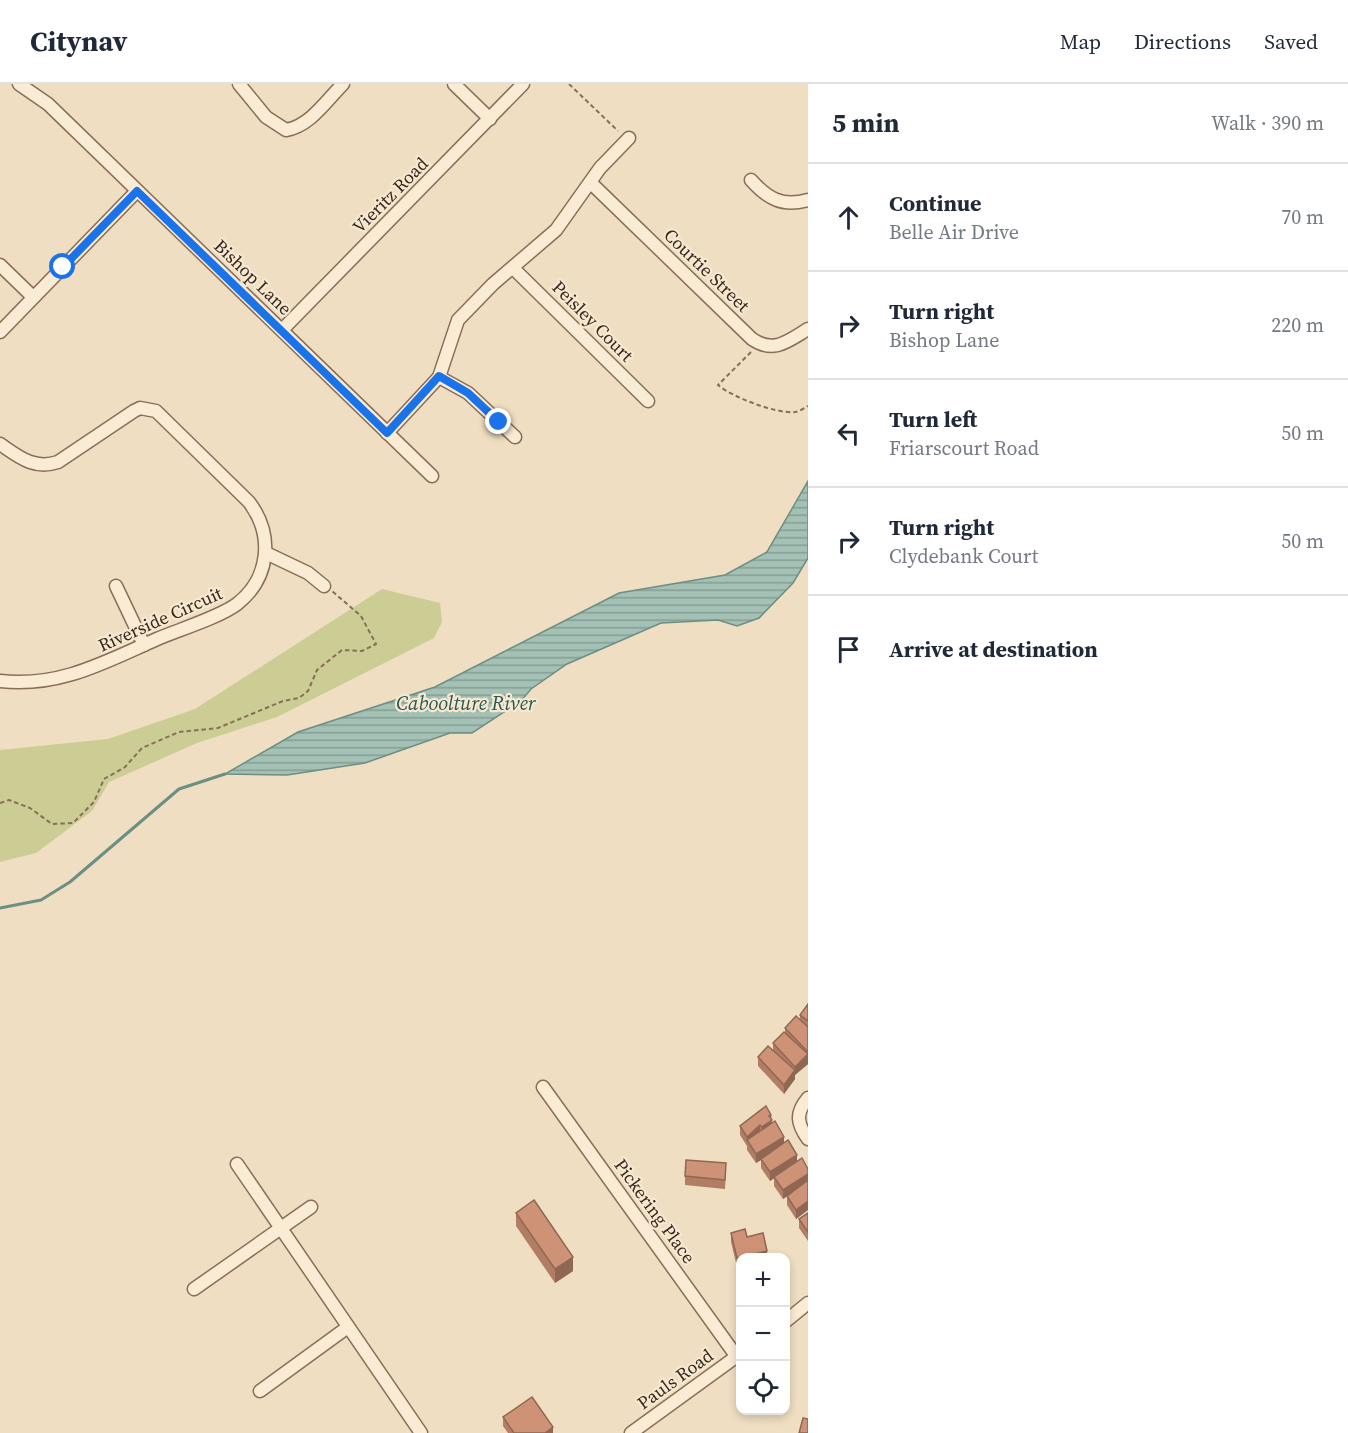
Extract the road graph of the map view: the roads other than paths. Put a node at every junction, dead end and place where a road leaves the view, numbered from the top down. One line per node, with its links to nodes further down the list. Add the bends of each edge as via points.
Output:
1 (19, 84): 7 (street, Bishop Lane)
2 (36, 84): 7 (street, Bishop Lane)
3 (239, 84): 4 (street, via 266,117 286,130 306,123)
4 (343, 84)
5 (454, 84): 8 (street)
6 (523, 84): 8 (street, Vieritz Road)
7 (48, 104): 12 (street, Bishop Lane)
8 (490, 119): 18 (street, Vieritz Road)
9 (628, 139): 11 (street)
10 (751, 180): 13 (street, via 777,202)
11 (591, 183): 15 (street, via 576,198 556,230); 17 (street, Courtie Street, via 752,339 761,345 779,347)
12 (137, 191): 16 (street); 18 (street, Bishop Lane)
13 (808, 200)
14 (0, 266): 16 (street)
15 (513, 268): 20 (street, via 458,320); 21 (street, Peisley Court)
16 (33, 297): 19 (street)
17 (808, 329)
18 (282, 330): 22 (street, Bishop Lane)
19 (0, 332)
20 (439, 376): 22 (street); 23 (street, via 468,393)
21 (648, 400)
22 (387, 433): 25 (street, Bishop Lane)
23 (515, 437)
24 (0, 444): 26 (street, Riverside Circuit, via 32,464 48,465 134,411 156,411 260,515)
25 (432, 476)
26 (266, 553): 28 (street, via 308,573); 29 (street, Riverside Circuit, via 257,580 236,604)
27 (116, 586): 29 (street)
28 (324, 586)
29 (144, 645): 30 (street, Riverside Circuit, via 96,668 63,678 36,683)
30 (0, 681)
31 (543, 1087): 41 (street, Pickering Place)
32 (808, 1098): 33 (street, via 800,1108 798,1122)
33 (808, 1140)
34 (237, 1164): 36 (street)
35 (311, 1207): 36 (street)
36 (280, 1228): 37 (street); 40 (street)
37 (194, 1289)
38 (808, 1303): 39 (street)
39 (790, 1318)
40 (348, 1327): 43 (street); 44 (street)
41 (736, 1351)
42 (736, 1357): 45 (street, Pauls Road)
43 (260, 1391)
44 (417, 1432)
45 (631, 1433)

